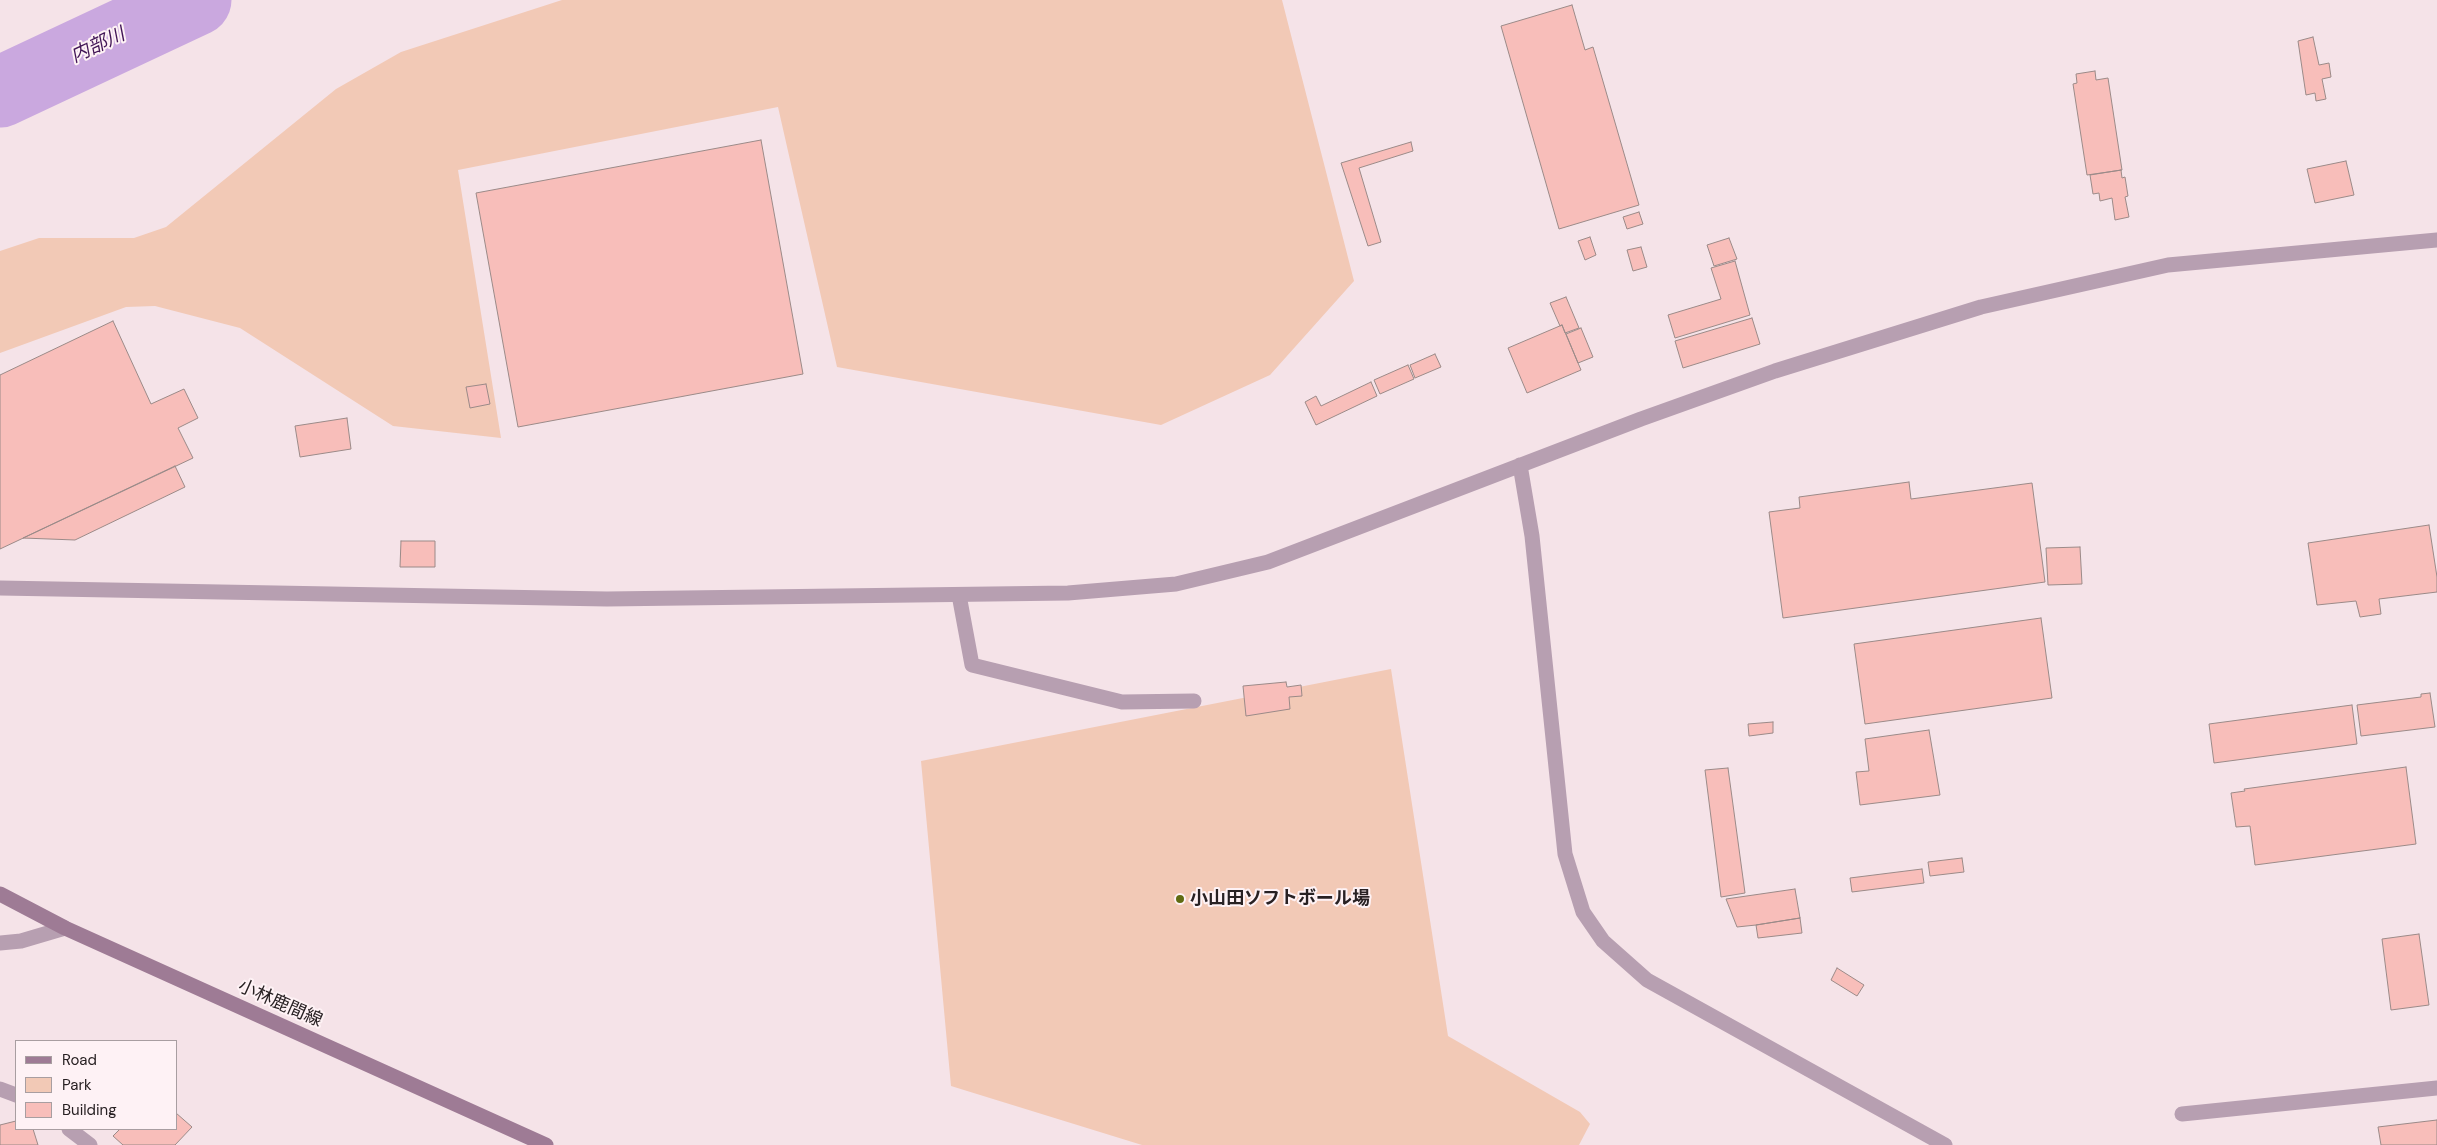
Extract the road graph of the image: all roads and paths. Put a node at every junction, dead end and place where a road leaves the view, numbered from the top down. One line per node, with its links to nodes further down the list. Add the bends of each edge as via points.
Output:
1 (2437, 240): 2 (street, via 2168,265 1981,307 1775,371)
2 (1520, 465): 4 (street, via 1268,562 1185,582 1068,593); 16 (street, via 1532,536 1565,854 1582,912 1604,941 1647,980)
3 (0, 588): 4 (street, via 607,599)
4 (959, 595): 5 (street, via 972,664 1122,702)
5 (1194, 701)
6 (0, 894): 7 (main road, 小林鹿間線)
7 (65, 928): 8 (street, via 21,941); 15 (main road, 小林鹿間線)
8 (0, 943)
9 (2437, 1088): 12 (street)
10 (0, 1090): 11 (street)
11 (15, 1095)
12 (2182, 1114)
13 (70, 1130): 14 (street)
14 (90, 1145)
15 (546, 1145)
16 (1944, 1145)

